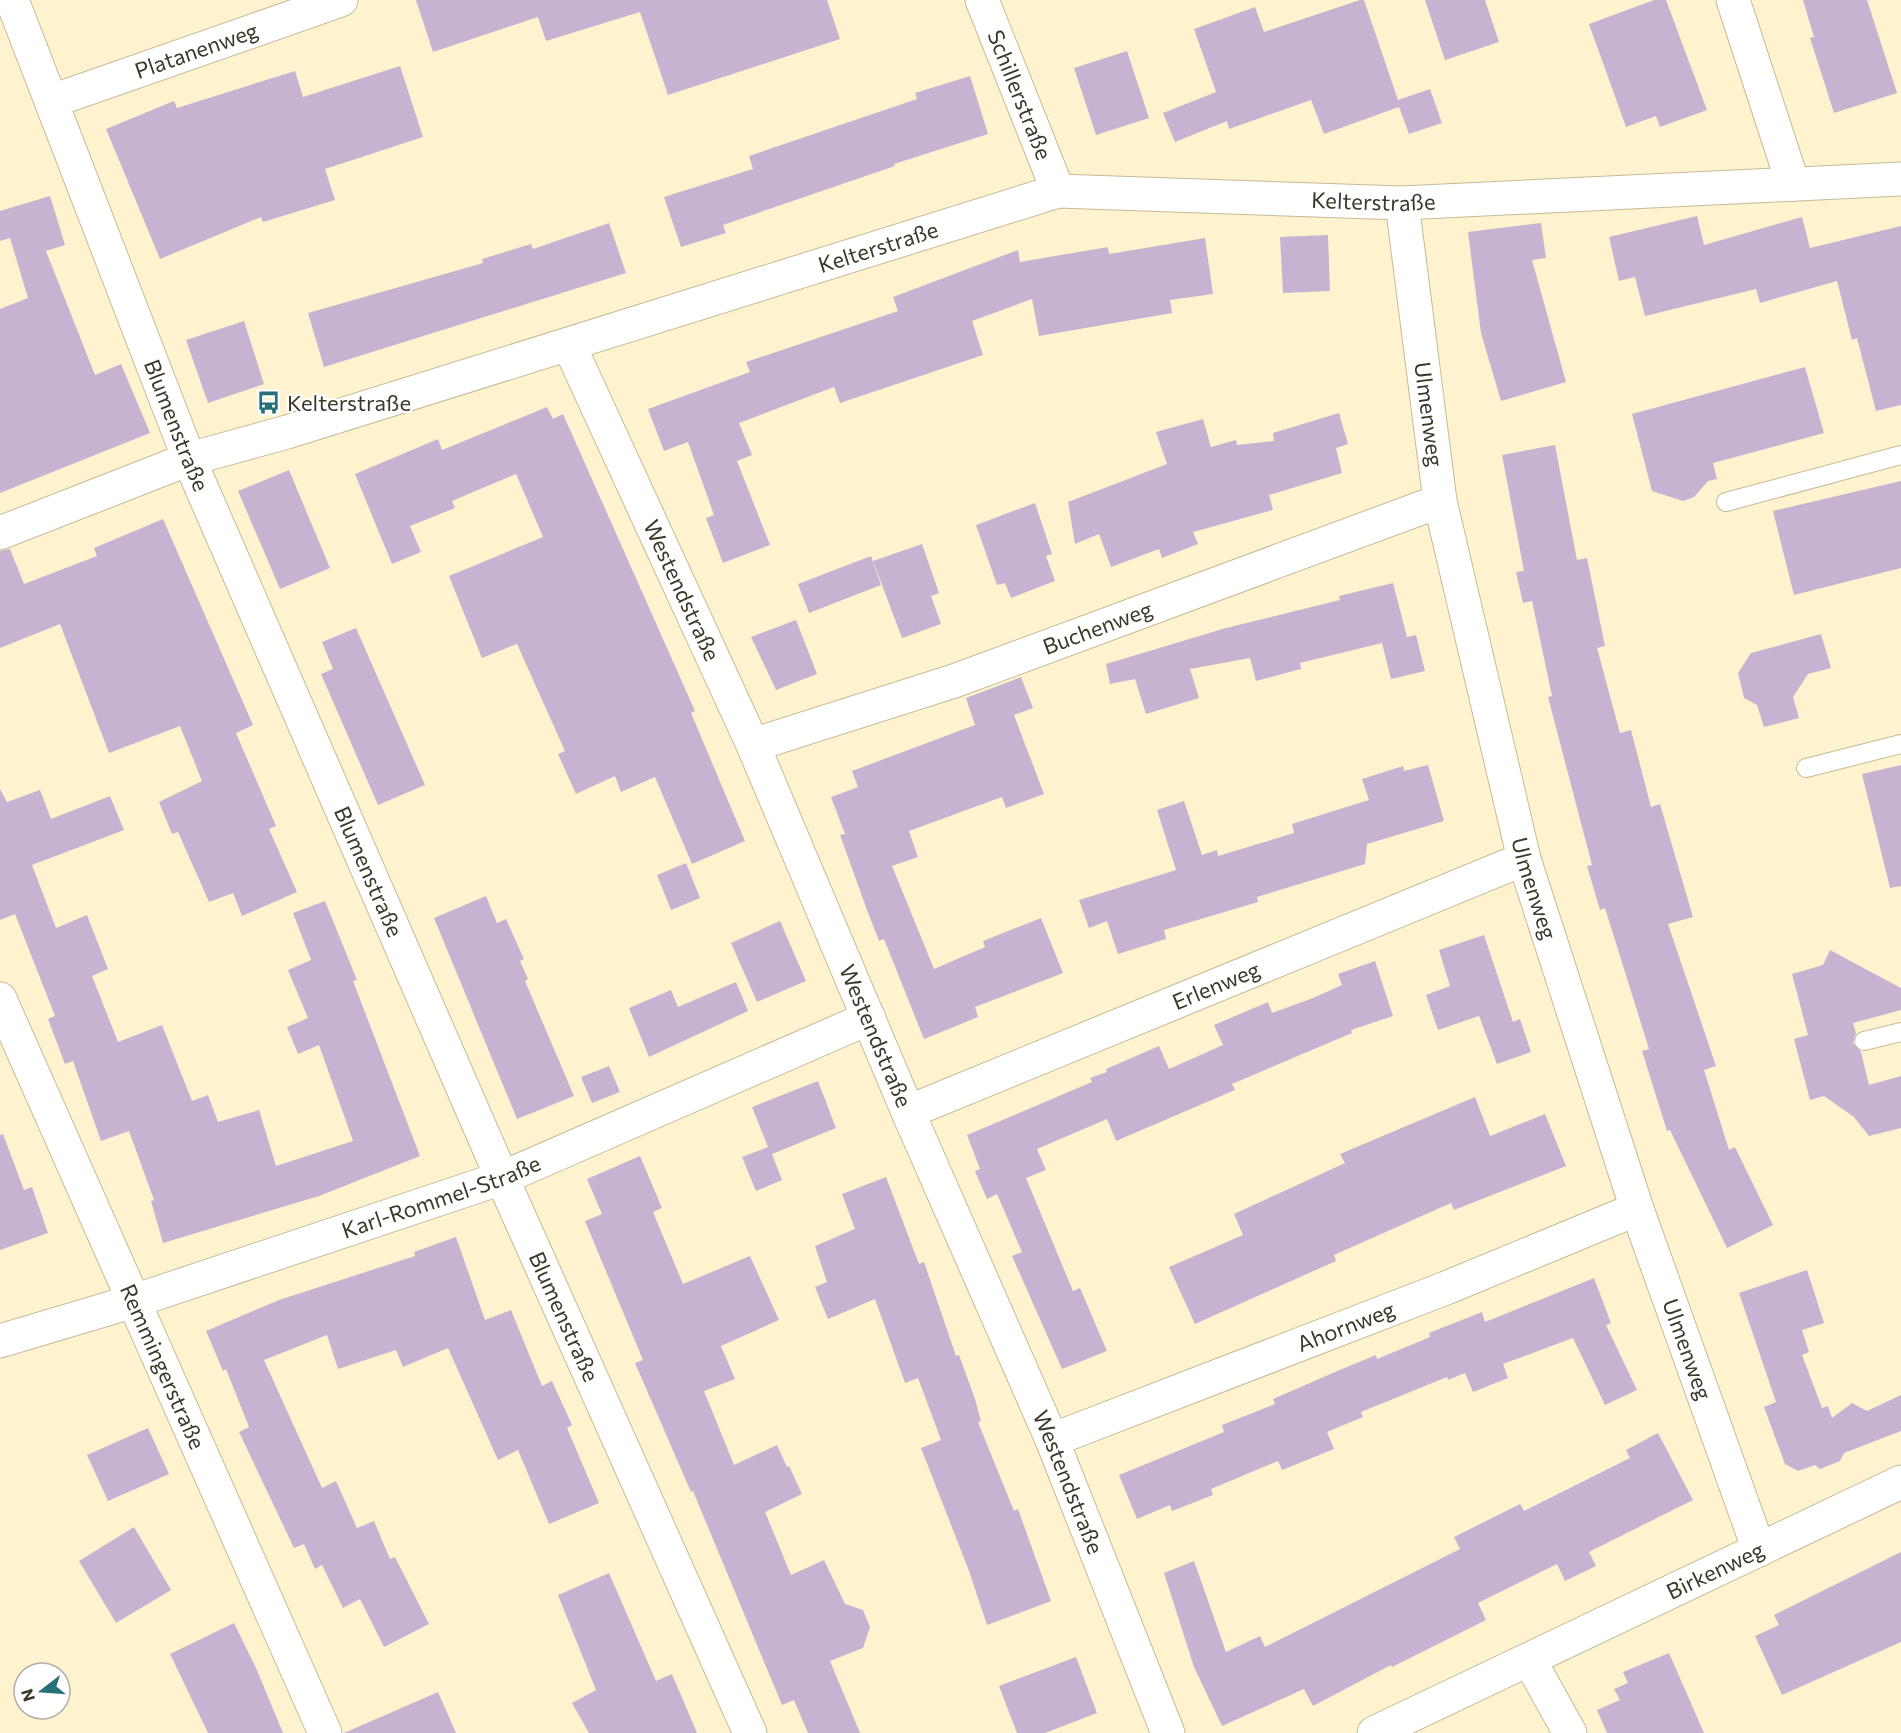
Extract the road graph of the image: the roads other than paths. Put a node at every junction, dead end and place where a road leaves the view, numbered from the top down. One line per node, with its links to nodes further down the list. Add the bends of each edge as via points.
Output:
1 (12, 0): 5 (street, Blumenstraße)
2 (341, 0): 5 (street, Platanenweg)
3 (982, 0): 8 (street, Schillerstraße)
4 (1733, 0): 7 (street)
5 (52, 101): 12 (street, Blumenstraße)
6 (1901, 179): 7 (street, Kelterstraße)
7 (1793, 184): 9 (street, Kelterstraße)
8 (1058, 190): 9 (street, Kelterstraße); 10 (street, Kelterstraße)
9 (1402, 203): 13 (street, Ulmenweg)
10 (569, 345): 12 (street, Kelterstraße); 17 (street, Westendstraße)
11 (1901, 455): 14 (lane)
12 (189, 459): 15 (street, Kelterstraße); 25 (street, Blumenstraße)
13 (1440, 501): 17 (street, Buchenweg, via 954,681); 19 (street, Ulmenweg)
14 (1726, 502)
15 (0, 533)
16 (1901, 744): 18 (lane)
17 (753, 745): 21 (street, Westendstraße)
18 (1806, 768)
19 (1524, 859): 24 (street, Erlenweg); 26 (street, Ulmenweg)
20 (0, 999): 27 (street, Remmingerstraße)
21 (869, 1018): 24 (street, Westendstraße); 25 (street, Karl-Rommel-Straße)
22 (1901, 1032): 23 (lane)
23 (1864, 1041)
24 (908, 1112): 29 (street, Westendstraße)
25 (502, 1178): 27 (street, Karl-Rommel-Straße); 34 (street, Blumenstraße)
26 (1637, 1209): 29 (street, Ahornweg, via 1446,1288); 31 (street, Ulmenweg)
27 (134, 1301): 28 (street, Karl-Rommel-Straße); 33 (street, Remmingerstraße)
28 (0, 1341)
29 (1052, 1440): 35 (street, Westendstraße)
30 (1901, 1482): 31 (street, Birkenweg)
31 (1759, 1550): 32 (street, Birkenweg)
32 (1530, 1661): 36 (street, Birkenweg); 37 (street)
33 (325, 1733)
34 (750, 1733)
35 (1168, 1733)
36 (1374, 1733)
37 (1570, 1733)

